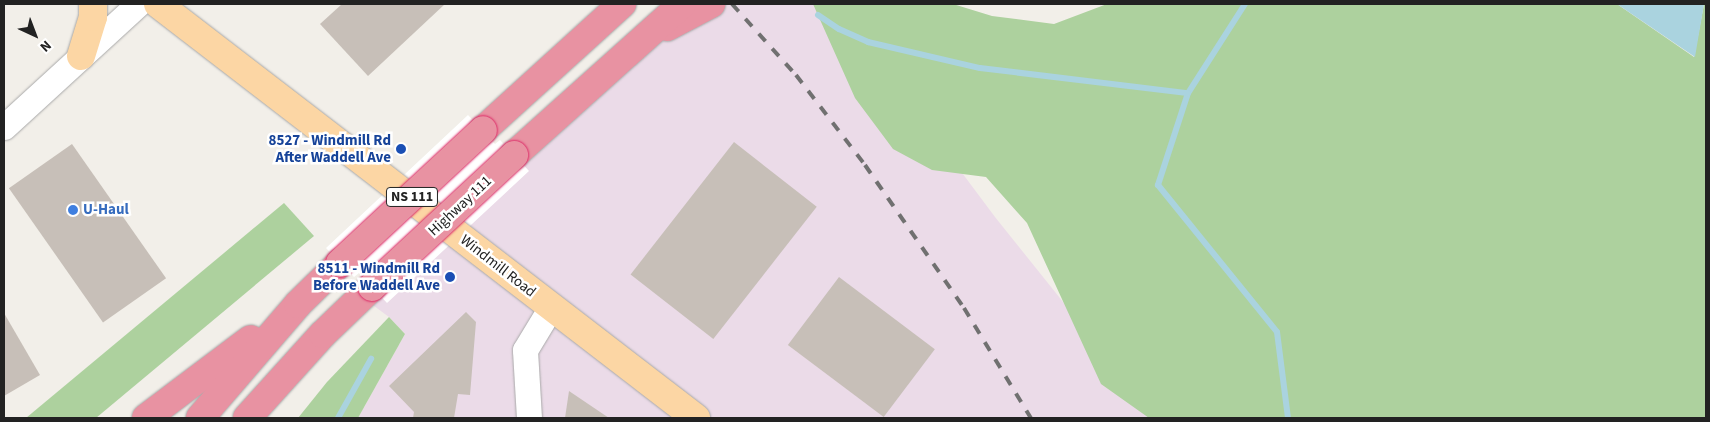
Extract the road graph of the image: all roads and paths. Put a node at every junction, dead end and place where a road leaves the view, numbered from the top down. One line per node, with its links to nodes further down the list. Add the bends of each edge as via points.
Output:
1 (93, 4): 8 (main road, via 93,16)
2 (138, 4): 8 (street)
3 (158, 4): 11 (main road, Windmill Road)
4 (682, 4): 7 (highway, Highway 111 / NS 111)
5 (711, 4): 7 (highway)
6 (614, 8): 10 (highway, NS 111, bridge)
7 (637, 44): 12 (highway, Highway 111 / NS 111, bridge)
8 (81, 56): 9 (street)
9 (4, 127)
10 (298, 304): 13 (highway); 14 (highway, NS 111)
11 (551, 307): 17 (street, via 525,350); 18 (main road, Windmill Road)
12 (323, 334): 15 (highway, Highway 111 / NS 111); 16 (highway)
13 (146, 418)
14 (200, 418)
15 (247, 418)
16 (268, 418)
17 (529, 418)
18 (696, 418)

